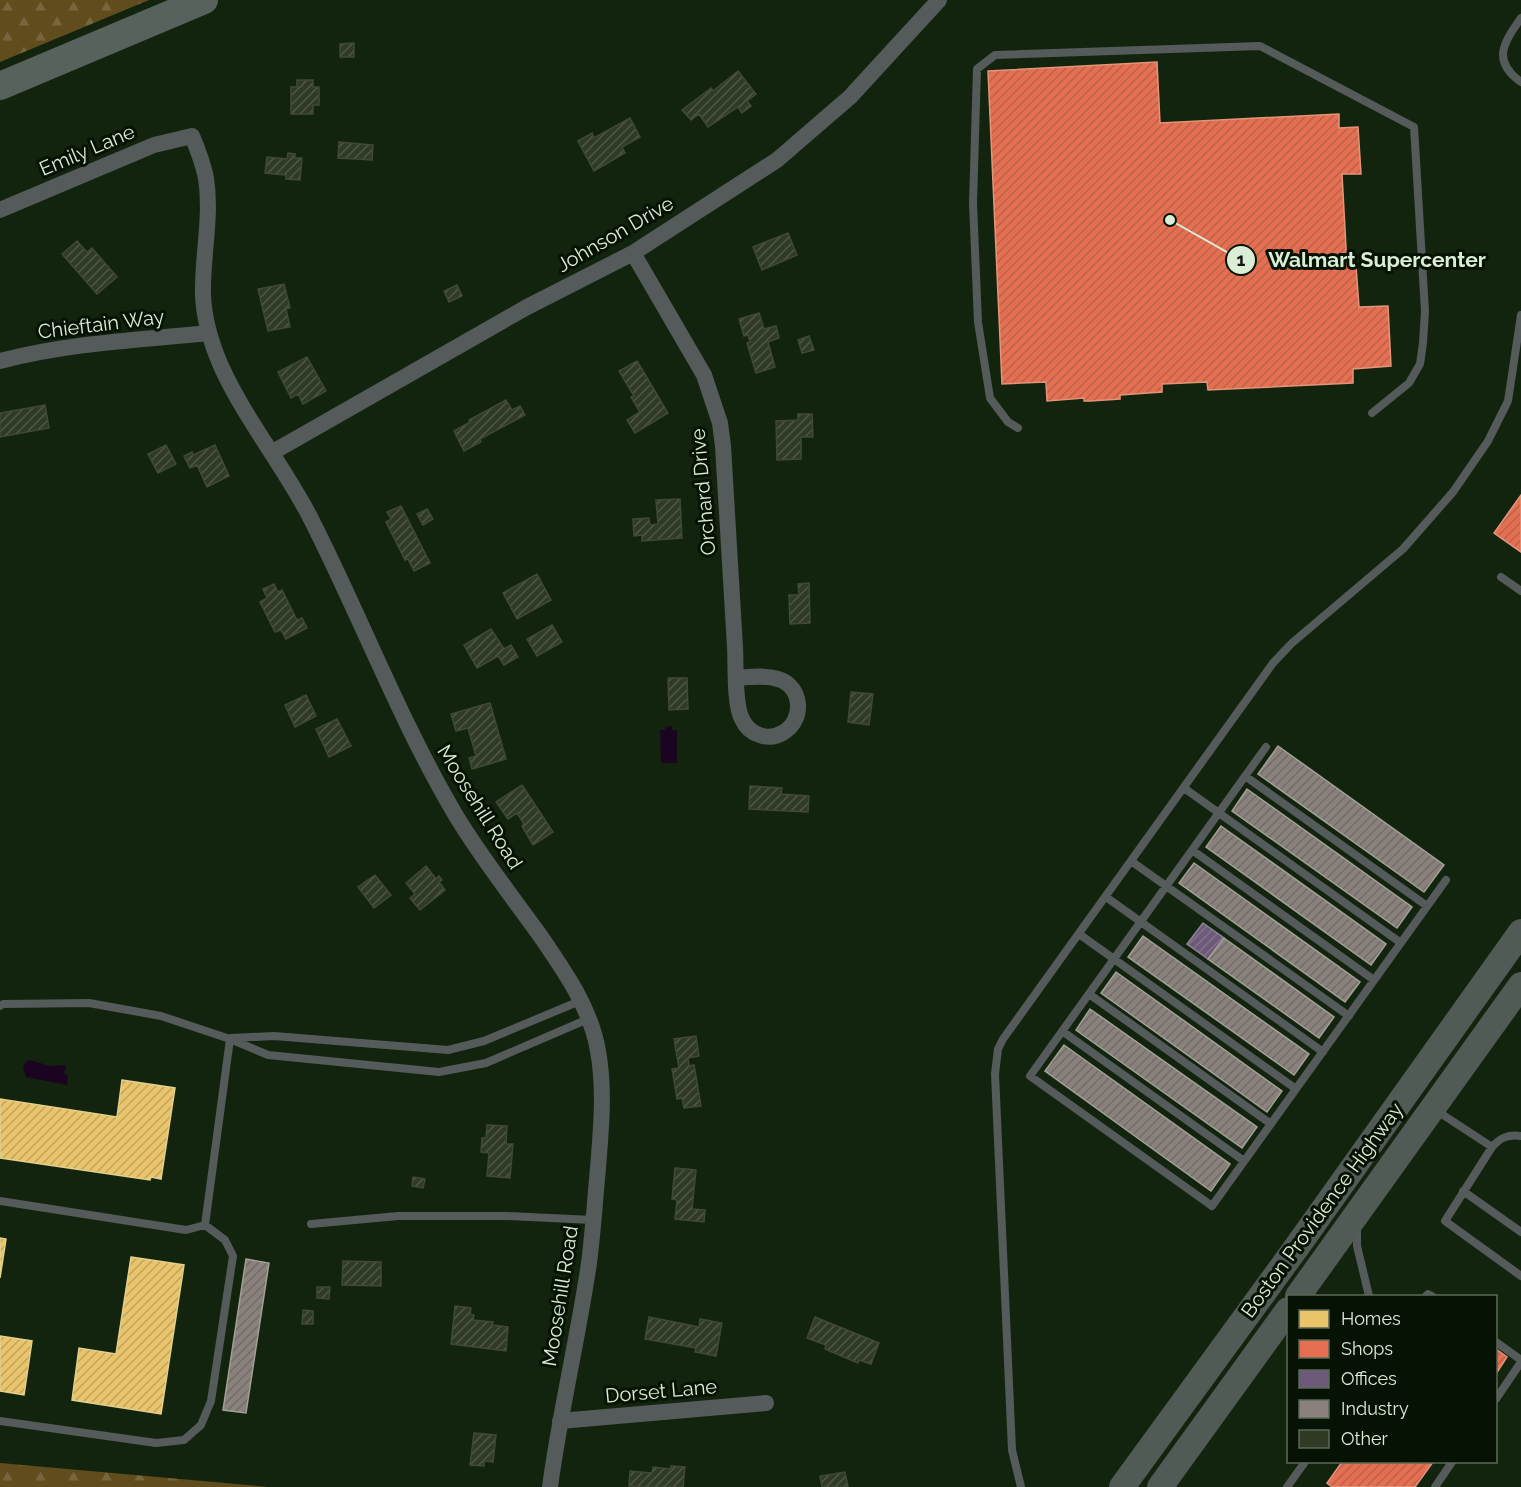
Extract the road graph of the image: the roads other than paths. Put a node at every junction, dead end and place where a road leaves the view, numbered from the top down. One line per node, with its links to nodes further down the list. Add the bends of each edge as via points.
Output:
1 (204, 0): 5 (highway)
2 (939, 0): 8 (street, Johnson Drive, via 818,127 777,160)
3 (1521, 18): 4 (lane, via 1502,49 1506,66)
4 (1521, 82)
5 (0, 86)
6 (192, 136): 7 (street, Emily Lane, via 154,145); 10 (street, Moosehill Road, via 207,193 203,294)
7 (0, 210)
8 (633, 253): 14 (street, Johnson Drive, via 527,307); 17 (street, Orchard Drive, via 704,375 720,423)
9 (1521, 315): 20 (lane, via 1508,401 1488,441 1453,492 1403,549 1282,653)
10 (209, 333): 11 (street, Chieftain Way, via 69,346); 14 (street, Moosehill Road, via 230,383)
11 (0, 361)
12 (1372, 413): 13 (lane, via 1409,382 1420,364 1425,311 1414,127 1260,46 994,55 977,69 973,203 978,322 990,398 1008,422)
13 (1018, 428)
14 (273, 452): 36 (street, Moosehill Road, via 313,522 447,801 554,956)
15 (1501, 577): 16 (lane)
16 (1521, 591)
17 (737, 678)
18 (1266, 747): 19 (lane)
19 (1245, 776): 21 (lane); 27 (lane)
20 (1184, 788): 21 (lane); 23 (lane)
21 (1219, 813): 22 (lane); 31 (lane)
22 (1192, 850): 25 (lane); 33 (lane)
23 (1131, 861): 25 (lane); 26 (lane)
24 (1446, 880): 27 (lane)
25 (1167, 885): 28 (lane); 38 (lane)
26 (1106, 897): 28 (lane); 30 (lane)
27 (1428, 906): 31 (lane)
28 (1140, 922): 32 (lane); 42 (lane)
29 (1521, 932): 69 (main road, Boston Providence Highway)
30 (1079, 934): 32 (lane); 70 (lane, via 1003,1040 995,1067 1012,1450)
31 (1401, 943): 33 (lane)
32 (1114, 959): 35 (lane); 43 (lane)
33 (1374, 980): 38 (lane)
34 (1521, 985): 44 (main road, Boston Providence Highway)
35 (1089, 994): 40 (lane); 45 (lane)
36 (580, 1001): 39 (street, Moosehill Road); 41 (lane, via 484,1041 448,1050 274,1035)
37 (0, 1006): 41 (lane, via 89,1003 161,1016)
38 (1348, 1016): 42 (lane)
39 (588, 1019): 41 (lane, via 486,1063 439,1072 268,1055); 52 (street, Moosehill Road, via 598,1048 602,1083)
40 (1062, 1031): 48 (lane); 48 (lane, via 1030,1076 1212,1206)
41 (230, 1039): 54 (lane)
42 (1323, 1052): 43 (lane)
43 (1296, 1089): 45 (lane)
44 (1433, 1108): 47 (lane); 51 (main road, Boston Providence Highway)
45 (1271, 1124): 48 (lane)
46 (1521, 1136): 47 (lane, via 1501,1138)
47 (1492, 1147): 49 (lane)
48 (1244, 1161)
49 (1463, 1191): 55 (lane); 56 (lane, via 1445,1221)
50 (0, 1201): 54 (lane, via 186,1230)
51 (1357, 1214): 57 (main road, Boston Providence Highway); 58 (lane, via 1357,1246)
52 (593, 1220): 53 (lane, via 398,1216); 66 (street, Moosehill Road)
53 (311, 1224)
54 (205, 1225): 65 (lane, via 225,1240 234,1256 211,1401 201,1425 184,1440 156,1443)
55 (1521, 1232)
56 (1521, 1276)
57 (1299, 1295)
58 (1369, 1295)
59 (1287, 1313): 60 (main road, Boston Providence Highway)
60 (1280, 1331): 74 (main road, Boston Providence Highway)
61 (1497, 1343): 62 (lane)
62 (1521, 1361): 63 (lane)
63 (1497, 1397)
64 (766, 1403): 66 (street, Dorset Lane)
65 (0, 1421)
66 (560, 1421): 71 (street, Moosehill Road)
67 (1304, 1463): 75 (lane)
68 (1451, 1463): 76 (lane)
69 (1129, 1478): 73 (lane)
70 (1021, 1484): 72 (lane)
71 (550, 1487)
72 (1030, 1487)
73 (1112, 1487)
74 (1160, 1487)
75 (1287, 1487)
76 (1435, 1487)

